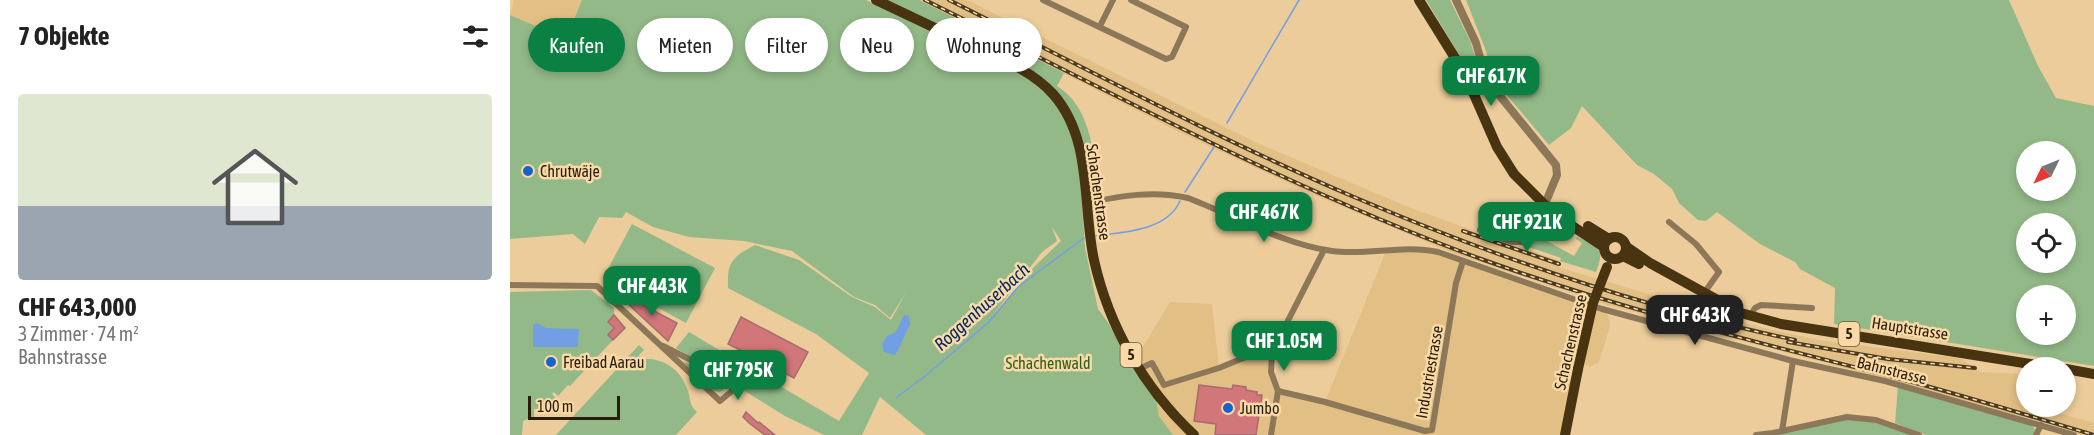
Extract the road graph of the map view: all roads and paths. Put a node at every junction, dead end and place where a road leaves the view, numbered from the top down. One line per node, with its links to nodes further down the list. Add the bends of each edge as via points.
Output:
1 (876, 0): 8 (main road, Schachenstrasse / 5, via 1019,68 1048,90 1075,131)
2 (1043, 0): 7 (street)
3 (1113, 0): 7 (street)
4 (1419, 0): 9 (main road, via 1473,90 1508,166)
5 (1456, 0): 9 (street, via 1491,85 1556,165 1556,179)
6 (1136, 1): 7 (street, via 1186,27 1172,57 1166,58)
7 (1100, 26)
8 (1086, 203): 13 (street, Bahnstrasse, via 1163,193 1188,198); 25 (main road, Schachenstrasse / 5, via 1104,297)
9 (1545, 204): 11 (street, via 1522,242); 12 (main road, via 1558,208)
10 (1669, 222): 18 (street, via 1696,244 1719,272)
11 (1480, 230)
12 (1606, 243): 14 (main road, via 1619,237 1624,241); 16 (main road)
13 (1324, 250): 15 (street, Bahnstrasse, via 1357,253 1412,249 1438,252); 22 (street)
14 (1625, 251): 16 (main road); 18 (main road, Hauptstrasse / 5); 20 (main road, Hauptstrasse / 5, via 1716,306)
15 (1463, 261): 23 (street, Bahnstrasse, via 1602,309); 28 (street, Industriestrasse, via 1432,430)
16 (1609, 262): 33 (main road, Schachenstrasse, bridge, via 1593,303)
17 (510, 285): 21 (street, via 597,285)
18 (1704, 294): 20 (main road, Hauptstrasse / 5)
19 (1812, 308): 20 (street, via 1761,305)
20 (1745, 315): 24 (main road, Hauptstrasse / 5)
21 (663, 346): 21 (street, via 720,401 732,391 732,385)
22 (1272, 351): 25 (street, via 1164,385 1152,363); 28 (street, via 1271,372)
23 (1793, 361): 29 (street, Bahnstrasse, via 1885,381); 30 (street)
24 (2016, 361)
25 (1139, 369): 31 (main road, Schachenstrasse / 5, via 1164,404)
26 (2076, 371): 27 (main road)
27 (2094, 374)
28 (1278, 391): 32 (street)
29 (2041, 425): 36 (street); 37 (street, Bahnstrasse)
30 (1782, 431): 34 (street); 35 (street, via 1846,417 1876,420)
31 (1194, 435)
32 (1271, 435)
33 (1565, 435)
34 (1756, 435)
35 (1919, 435)
36 (2036, 435)
37 (2074, 435)

